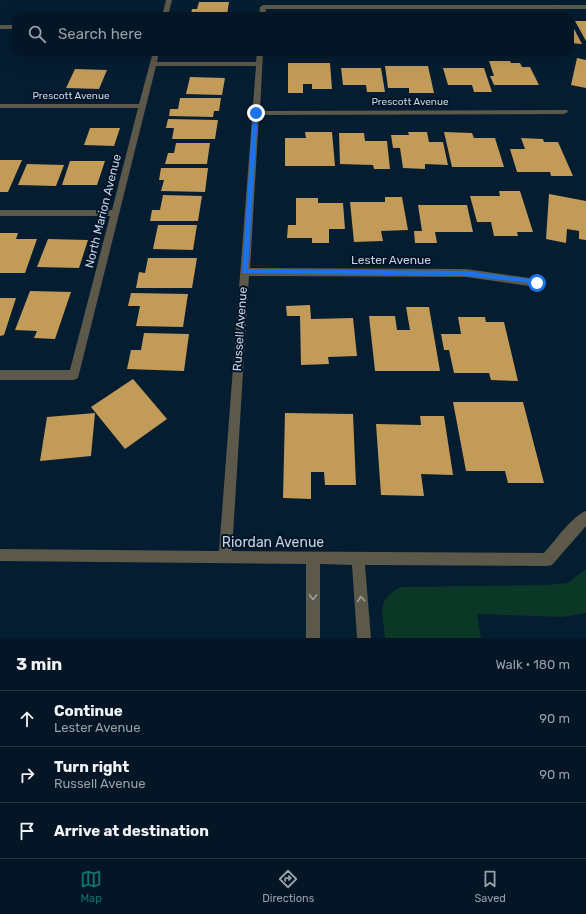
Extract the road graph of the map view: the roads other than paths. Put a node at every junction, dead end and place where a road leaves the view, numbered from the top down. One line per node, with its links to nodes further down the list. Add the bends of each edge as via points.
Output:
1 (169, 0): 7 (street)
2 (356, 0): 4 (street)
3 (557, 0): 5 (street)
4 (357, 7): 5 (street); 8 (street, via 263,7)
5 (561, 7): 6 (street)
6 (586, 7)
7 (166, 12)
8 (262, 12)
9 (0, 27): 10 (street)
10 (12, 27)
11 (155, 56): 13 (street, North Marion Avenue)
12 (260, 56): 14 (street, Russell Avenue)
13 (153, 64): 14 (street); 16 (street, North Marion Avenue)
14 (259, 64): 18 (street, Russell Avenue)
15 (0, 106): 16 (street, Prescott Avenue)
16 (142, 106): 20 (street, North Marion Avenue)
17 (564, 112): 18 (street, Prescott Avenue)
18 (256, 113): 21 (street, Russell Avenue)
19 (0, 213): 20 (street)
20 (115, 213): 23 (street, North Marion Avenue, via 74,375)
21 (244, 272): 22 (street, Lester Avenue, via 466,274); 26 (street, Russell Avenue)
22 (537, 283)
23 (0, 375)
24 (586, 517): 28 (street, Riordan Avenue, via 547,560)
25 (0, 555): 26 (street, Riordan Avenue)
26 (224, 558): 27 (street, Riordan Avenue)
27 (313, 558): 28 (street, Riordan Avenue); 29 (street, one-way to 29)
28 (358, 558): 30 (street, one-way to 28)
29 (313, 638)
30 (364, 638)

